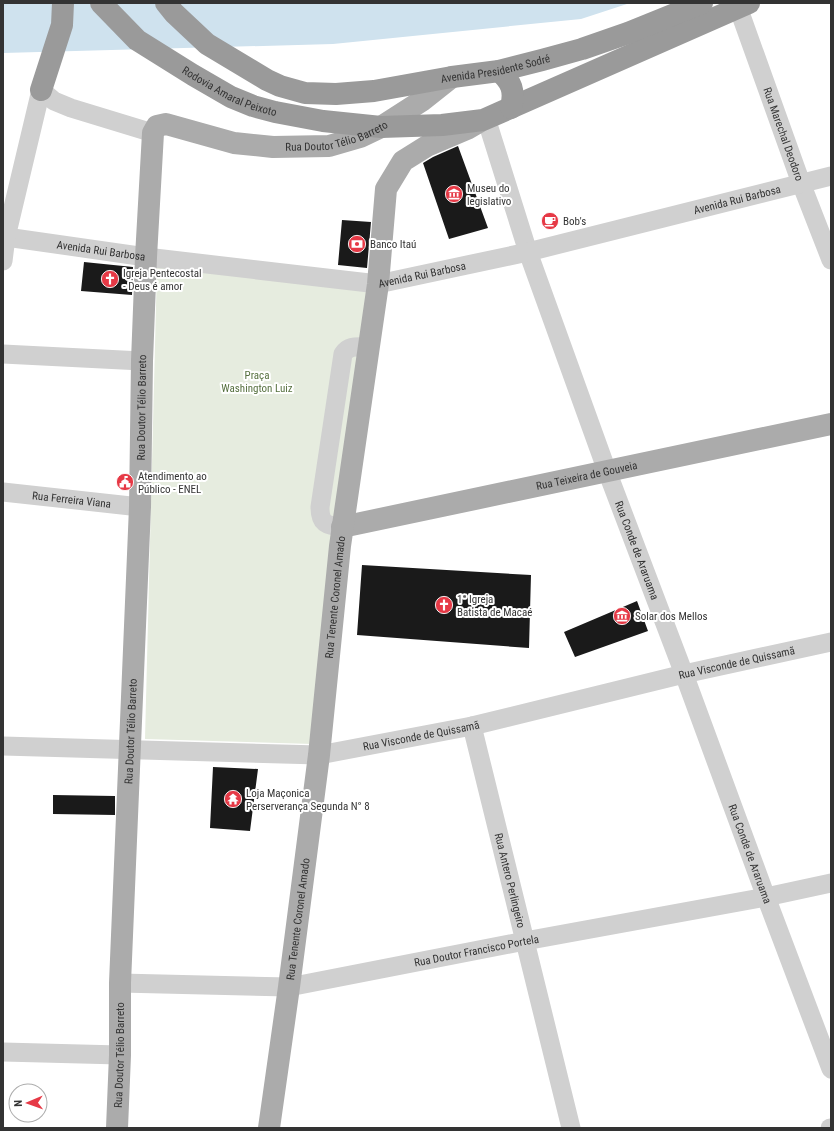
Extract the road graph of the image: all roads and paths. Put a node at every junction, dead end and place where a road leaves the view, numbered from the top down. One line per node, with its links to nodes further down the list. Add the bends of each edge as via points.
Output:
1 (63, 3): 8 (highway, via 62,25)
2 (101, 3): 11 (highway, Rodovia Amaral Peixoto, via 137,40 231,97 275,112 323,121)
3 (166, 3): 7 (highway, Avenida Presidente Sodré, via 207,44 273,83 305,93 374,91)
4 (702, 3): 6 (highway, Avenida Presidente Sodré, via 582,49)
5 (744, 5): 9 (highway); 14 (street, Rua Marechal Deodoro)
6 (499, 71): 7 (highway, Avenida Presidente Sodré); 9 (highway, via 512,89)
7 (452, 77): 11 (main road, Rua Doutor Télio Barreto, via 423,100)
8 (43, 85): 12 (street, via 54,101); 15 (street)
9 (511, 108): 10 (highway)
10 (484, 119): 11 (highway, via 442,125); 16 (street, Rua Conde de Araruama); 20 (main road, Rua Tenente Coronel Amado, via 427,146 403,161 386,189)
11 (381, 127): 12 (main road, Rua Doutor Télio Barreto, via 360,137 320,147 273,147 234,143 166,124 157,126)
12 (153, 133): 17 (main road, Rua Doutor Télio Barreto)
13 (831, 176): 14 (street, Avenida Rui Barbosa)
14 (801, 184): 16 (street, Avenida Rui Barbosa); 18 (street, Rua Marechal Deodoro)
15 (6, 237): 17 (street, Avenida Rui Barbosa); 19 (street)
16 (528, 252): 20 (street, Avenida Rui Barbosa); 24 (street, Rua Conde de Araruama)
17 (146, 256): 20 (street, Avenida Rui Barbosa); 22 (main road, Rua Doutor Télio Barreto)
18 (831, 260)
19 (3, 261)
20 (378, 284): 27 (main road, Rua Tenente Coronel Amado)
21 (3, 354): 22 (street)
22 (142, 361): 26 (main road, Rua Doutor Télio Barreto)
23 (831, 424): 24 (main road, Rua Teixeira de Gouveia)
24 (607, 471): 27 (main road, Rua Teixeira de Gouveia); 29 (street, Rua Conde de Araruama)
25 (3, 492): 26 (street, Rua Ferreira Viana)
26 (140, 506): 32 (main road, Rua Doutor Télio Barreto)
27 (342, 527): 33 (main road, Rua Tenente Coronel Amado)
28 (831, 642): 29 (street, Rua Visconde de Quissamã)
29 (684, 674): 30 (street, Rua Visconde de Quissamã); 35 (street, Rua Conde de Araruama)
30 (472, 726): 33 (street, Rua Visconde de Quissamã); 36 (street, Rua Antero Perlingeiro)
31 (3, 746): 32 (street, Rua Visconde de Quissamã)
32 (131, 749): 33 (street, Rua Visconde de Quissamã); 37 (main road, Rua Doutor Télio Barreto)
33 (319, 755): 38 (main road, Rua Tenente Coronel Amado)
34 (831, 883): 35 (street, Rua Doutor Francisco Portela)
35 (766, 897): 36 (street, Rua Doutor Francisco Portela); 41 (street, Rua Conde de Araruama)
36 (525, 941): 38 (street, Rua Doutor Francisco Portela); 44 (street, Rua Antero Perlingeiro)
37 (120, 983): 38 (street, Rua Doutor Francisco Portela); 40 (main road, Rua Doutor Télio Barreto)
38 (289, 987): 43 (main road, Rua Tenente Coronel Amado)
39 (3, 1052): 40 (street)
40 (120, 1055): 42 (main road, Rua Doutor Télio Barreto)
41 (831, 1069)
42 (118, 1128)
43 (269, 1128)
44 (571, 1128)

